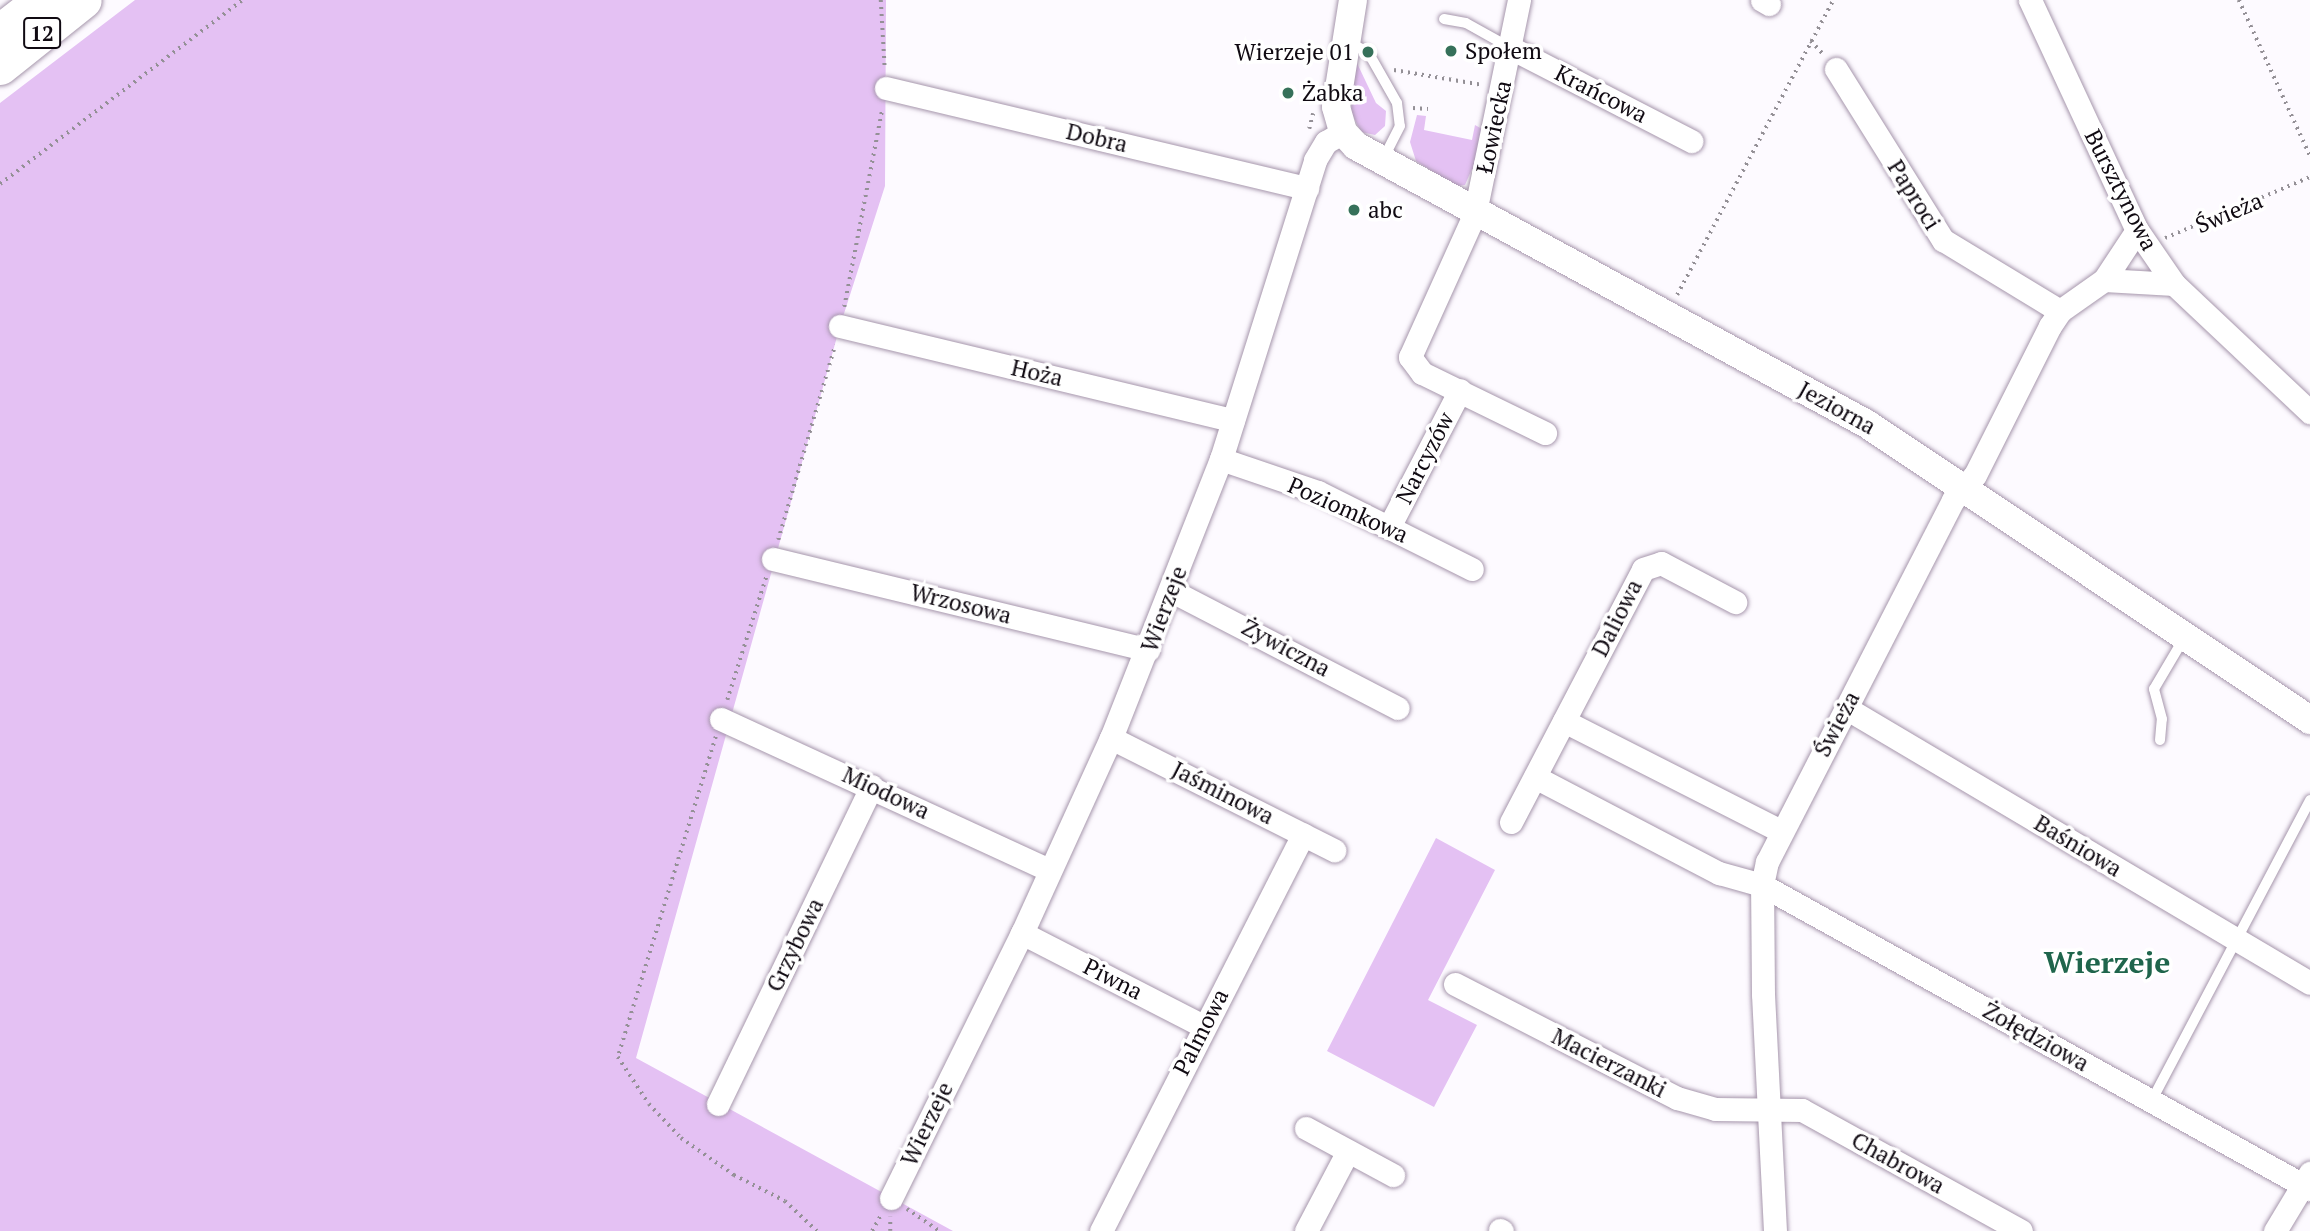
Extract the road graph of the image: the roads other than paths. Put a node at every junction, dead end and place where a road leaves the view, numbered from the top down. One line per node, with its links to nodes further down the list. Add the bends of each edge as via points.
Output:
1 (40, 0): 7 (main road, 12)
2 (84, 0): 10 (main road, 12)
3 (1353, 0): 8 (street)
4 (1519, 0): 9 (street, Łowiecka)
5 (2030, 0): 18 (street, Bursztynowa)
6 (1444, 19): 9 (lane, via 1466,23)
7 (0, 31)
8 (1346, 42): 13 (street, via 1336,107); 15 (lane, via 1368,52 1397,103 1400,125)
9 (1511, 48): 14 (street, Krańcowa); 17 (street, Łowiecka)
10 (0, 67)
11 (1836, 69): 21 (street, Paproci, via 1943,240)
12 (886, 88): 16 (street, Dobra)
13 (1343, 131): 15 (street, Jeziorna, via 1356,146); 16 (street, Wierzeje, via 1322,147)
14 (1691, 141)
15 (1382, 161): 17 (street, Jeziorna)
16 (1307, 188): 25 (street, Wierzeje)
17 (1475, 213): 23 (street, Łowiecka, via 1410,357 1422,373); 28 (street, Jeziorna, via 1867,424)
18 (2142, 237): 19 (street, Świeża); 20 (street, Bursztynowa)
19 (2104, 280): 20 (street); 21 (street, Świeża)
20 (2174, 284): 24 (street, Bursztynowa)
21 (2060, 310): 28 (street, Świeża)
22 (840, 326): 25 (street, Hoża)
23 (1460, 390): 26 (street); 29 (street, Narcyzów)
24 (2310, 412)
25 (1233, 420): 27 (street, Wierzeje)
26 (1545, 433)
27 (1221, 459): 29 (street, Poziomkowa, via 1318,492); 32 (street, Wierzeje)
28 (1965, 487): 34 (street, Jeziorna); 37 (street, Świeża, via 1953,500)
29 (1389, 527): 31 (street, Poziomkowa)
30 (773, 559): 35 (street, Wrzosowa)
31 (1472, 569)
32 (1172, 591): 35 (street, Wierzeje); 36 (street, Żywiczna)
33 (1735, 603): 40 (street, Daliowa, via 1661,563 1643,569)
34 (2185, 635): 39 (street, Jeziorna); 42 (lane, via 2154,689 2162,719)
35 (1148, 650): 41 (street, Wierzeje)
36 (1398, 708)
37 (1846, 708): 47 (street, Świeża); 53 (street, Baśniowa)
38 (721, 719): 44 (street, Miodowa)
39 (2310, 720)
40 (1564, 721): 43 (street, Daliowa); 47 (street)
41 (1111, 738): 48 (street, Jaśminowa); 50 (street, Wierzeje)
42 (2160, 740)
43 (1535, 777): 46 (street, Daliowa); 51 (street, via 1726,876)
44 (872, 786): 50 (street, Miodowa); 58 (street, Grzybowa)
45 (2310, 800): 53 (lane)
46 (1511, 822)
47 (1781, 831): 51 (street, Świeża)
48 (1303, 834): 49 (street, Jaśminowa); 56 (street, Palmowa)
49 (1334, 850)
50 (1050, 870): 52 (street, Wierzeje)
51 (1762, 885): 57 (street, Żołędziowa); 59 (street, Świeża)
52 (1022, 933): 56 (street, Piwna); 64 (street, Wierzeje)
53 (2237, 940): 54 (street, Baśniowa); 57 (lane)
54 (2310, 983)
55 (1455, 984): 59 (street, Macierzanki, via 1677,1098 1715,1109)
56 (1203, 1026): 65 (street, Palmowa)
57 (2152, 1100): 63 (street, Żołędziowa)
58 (718, 1104)
59 (1771, 1110): 67 (street, Świeża); 68 (street, Chabrowa, via 1802,1110)
60 (1306, 1128): 61 (street)
61 (1348, 1151): 62 (street); 66 (street)
62 (1393, 1175)
63 (2308, 1183): 69 (street)
64 (891, 1198)
65 (1109, 1228)
66 (1307, 1231)
67 (1775, 1231)
68 (2021, 1231)
69 (2275, 1231)

